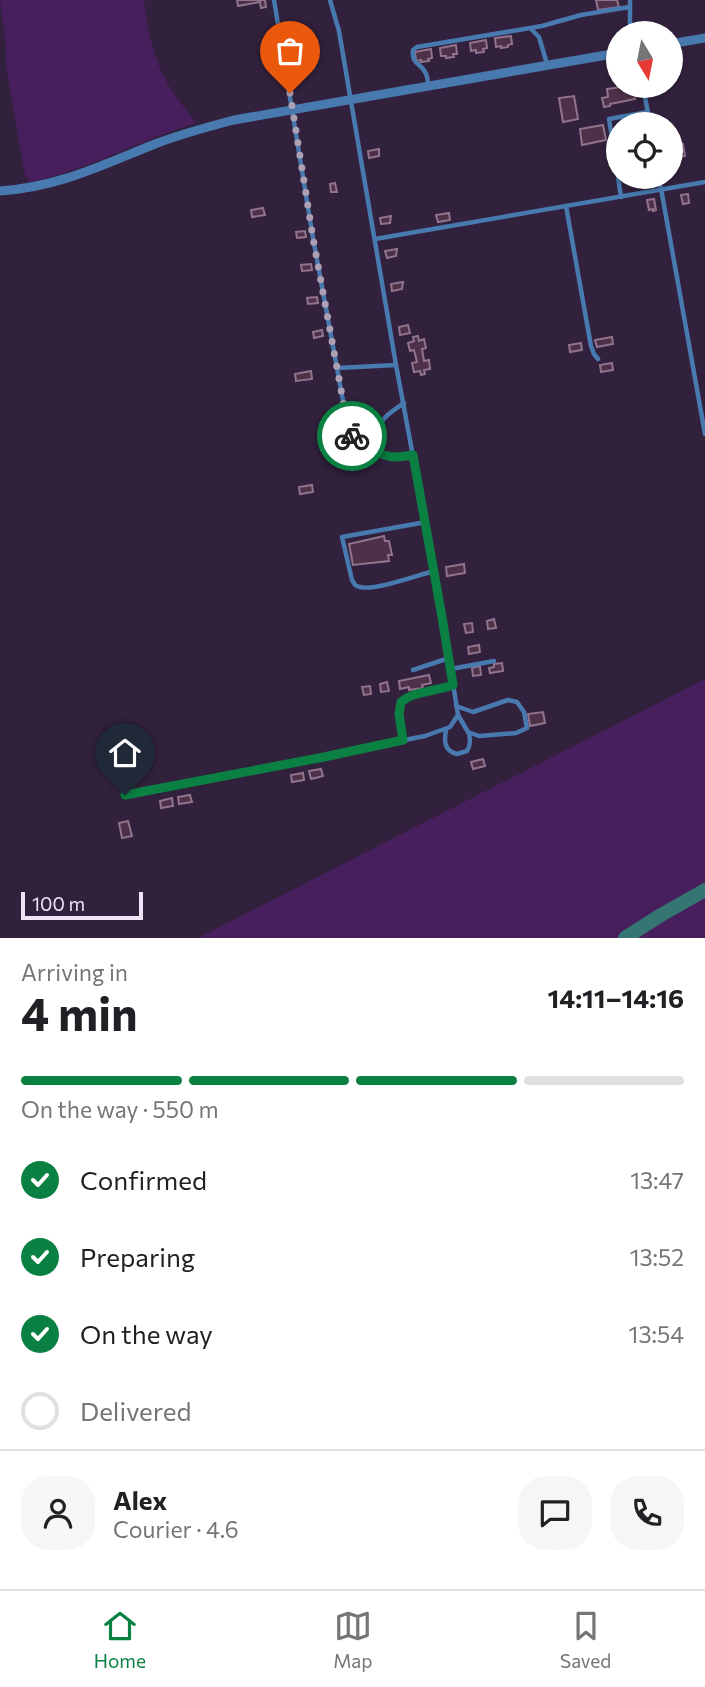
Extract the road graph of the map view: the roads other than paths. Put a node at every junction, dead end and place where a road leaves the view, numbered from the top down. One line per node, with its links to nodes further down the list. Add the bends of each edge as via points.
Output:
1 (274, 0): 13 (lane)
2 (330, 0): 12 (lane)
3 (629, 3): 4 (lane); 5 (lane)
4 (630, 21)
5 (530, 28): 9 (lane, via 539,37); 10 (lane, via 417,47 412,56 425,71)
6 (705, 38): 7 (street)
7 (683, 42)
8 (606, 55): 9 (street)
9 (547, 65): 10 (street)
10 (428, 86): 12 (street)
11 (645, 98): 14 (lane)
12 (349, 100): 13 (street); 21 (lane)
13 (293, 110): 18 (street, via 177,136 55,183); 24 (lane)
14 (648, 112)
15 (705, 183): 17 (lane)
16 (620, 189): 19 (lane)
17 (662, 190): 19 (lane); 26 (lane)
18 (0, 191)
19 (621, 197): 20 (lane)
20 (566, 206): 21 (lane); 22 (lane, via 591,346)
21 (375, 239): 23 (lane)
22 (598, 359)
23 (396, 365): 24 (lane); 25 (lane)
24 (337, 368): 27 (lane, via 353,439)
25 (404, 403): 27 (lane, via 380,423); 28 (lane)
26 (705, 434)
27 (382, 453): 28 (lane)
28 (413, 455): 29 (lane)
29 (426, 522): 30 (lane); 30 (lane, via 342,537 352,580 360,587)
30 (434, 571): 31 (lane)
31 (449, 659): 33 (lane); 34 (lane)
32 (494, 661): 33 (lane)
33 (451, 669): 35 (lane)
34 (412, 670)
35 (453, 685): 36 (lane); 40 (lane, via 401,702)
36 (456, 706): 37 (lane); 39 (lane, via 473,712 508,700 517,702 524,712 527,728 516,733 479,736)
37 (458, 715): 38 (lane); 39 (lane)
38 (446, 730): 39 (lane, via 446,746 457,754 469,748); 40 (lane)
39 (468, 732)
40 (403, 740): 41 (lane)
41 (125, 795)

